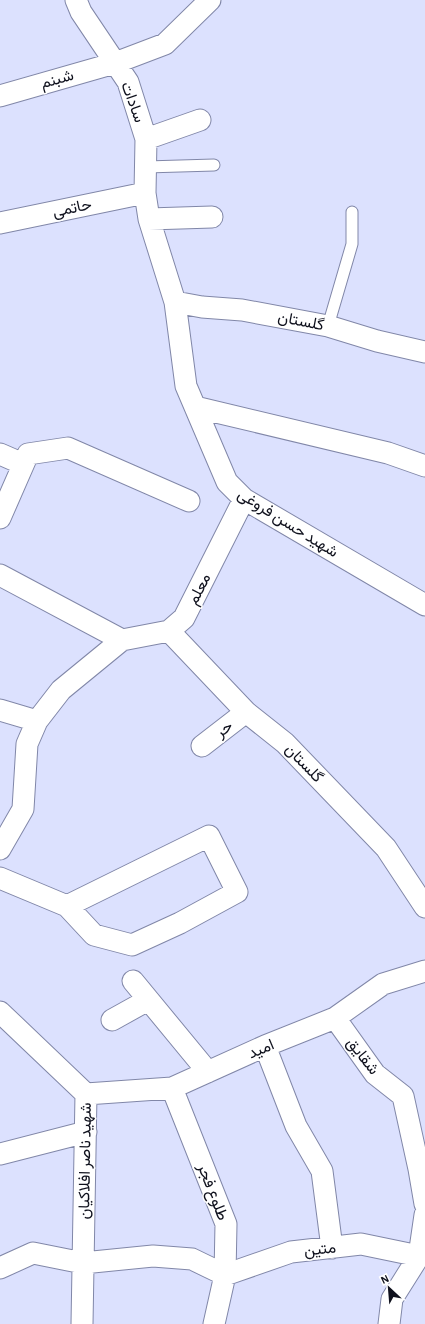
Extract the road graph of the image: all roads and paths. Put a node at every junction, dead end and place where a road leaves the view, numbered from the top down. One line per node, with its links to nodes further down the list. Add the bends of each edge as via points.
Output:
1 (210, 0): 3 (street, شبنم, via 165,44)
2 (82, 4): 3 (street, سادات)
3 (115, 63): 4 (street, شبنم); 6 (street, سادات, via 128,82)
4 (0, 96)
5 (200, 120): 6 (street)
6 (146, 138): 8 (street, سادات)
7 (214, 165): 8 (lane)
8 (146, 167): 9 (street, سادات)
9 (145, 193): 12 (street, شهید حسن فروغی); 13 (street, حاتمی)
10 (352, 212): 15 (lane, via 352,244)
11 (212, 217): 12 (street)
12 (150, 219): 14 (street, شهید حسن فروغی)
13 (0, 223)
14 (175, 302): 15 (street, گلستان, via 242,310); 17 (street, شهید حسن فروغی, via 186,386)
15 (328, 326): 16 (street, گلستان)
16 (425, 352)
17 (195, 407): 20 (street, via 388,453); 21 (street, شهید حسن فروغی, via 227,482)
18 (0, 454): 19 (street)
19 (24, 464): 22 (street, via 28,454 68,448); 23 (street)
20 (425, 466)
21 (244, 499): 25 (street, شهید حسن فروغی); 26 (street, معلم, via 184,618)
22 (189, 502)
23 (0, 518)
24 (0, 575): 27 (street)
25 (425, 605)
26 (169, 631): 27 (street); 29 (street, گلستان)
27 (122, 640): 30 (street, via 61,690)
28 (0, 710): 30 (street)
29 (246, 712): 31 (street, حر); 34 (street, گلستان, via 285,743 386,848)
30 (37, 721): 32 (street, via 27,744 23,809)
31 (202, 746)
32 (0, 849)
33 (0, 878): 35 (street)
34 (424, 904)
35 (67, 906): 35 (street, via 94,935 132,945 237,892 209,836)
36 (425, 971): 40 (street, امید, via 383,984)
37 (133, 981): 38 (street)
38 (148, 1000): 41 (street); 43 (street)
39 (0, 1013): 45 (street, شهید ناصر افلاکیان)
40 (335, 1018): 42 (street, امید); 48 (street, شقایق, via 375,1074 403,1096)
41 (112, 1020)
42 (264, 1046): 43 (street, امید); 51 (street, via 296,1126 322,1171)
43 (208, 1072): 44 (street, امید)
44 (172, 1088): 45 (street, امید); 55 (street, طلوع فجر, via 226,1224)
45 (86, 1094): 46 (street, شهید ناصر افلاکیان)
46 (86, 1132): 47 (street); 52 (street, شهید ناصر افلاکیان)
47 (0, 1154)
48 (422, 1168): 49 (street, شقایق)
49 (425, 1204)
50 (425, 1215): 54 (street)
51 (332, 1248): 54 (street, متین, via 362,1244); 55 (street, متین, via 291,1252)
52 (83, 1263): 53 (street, via 33,1253); 55 (street, via 153,1256 192,1259); 56 (street, شهید ناصر افلاکیان)
53 (0, 1268)
54 (417, 1268): 58 (street, via 392,1299)
55 (225, 1275): 57 (street, طلوع فجر)
56 (82, 1324)
57 (214, 1324)
58 (389, 1324)

